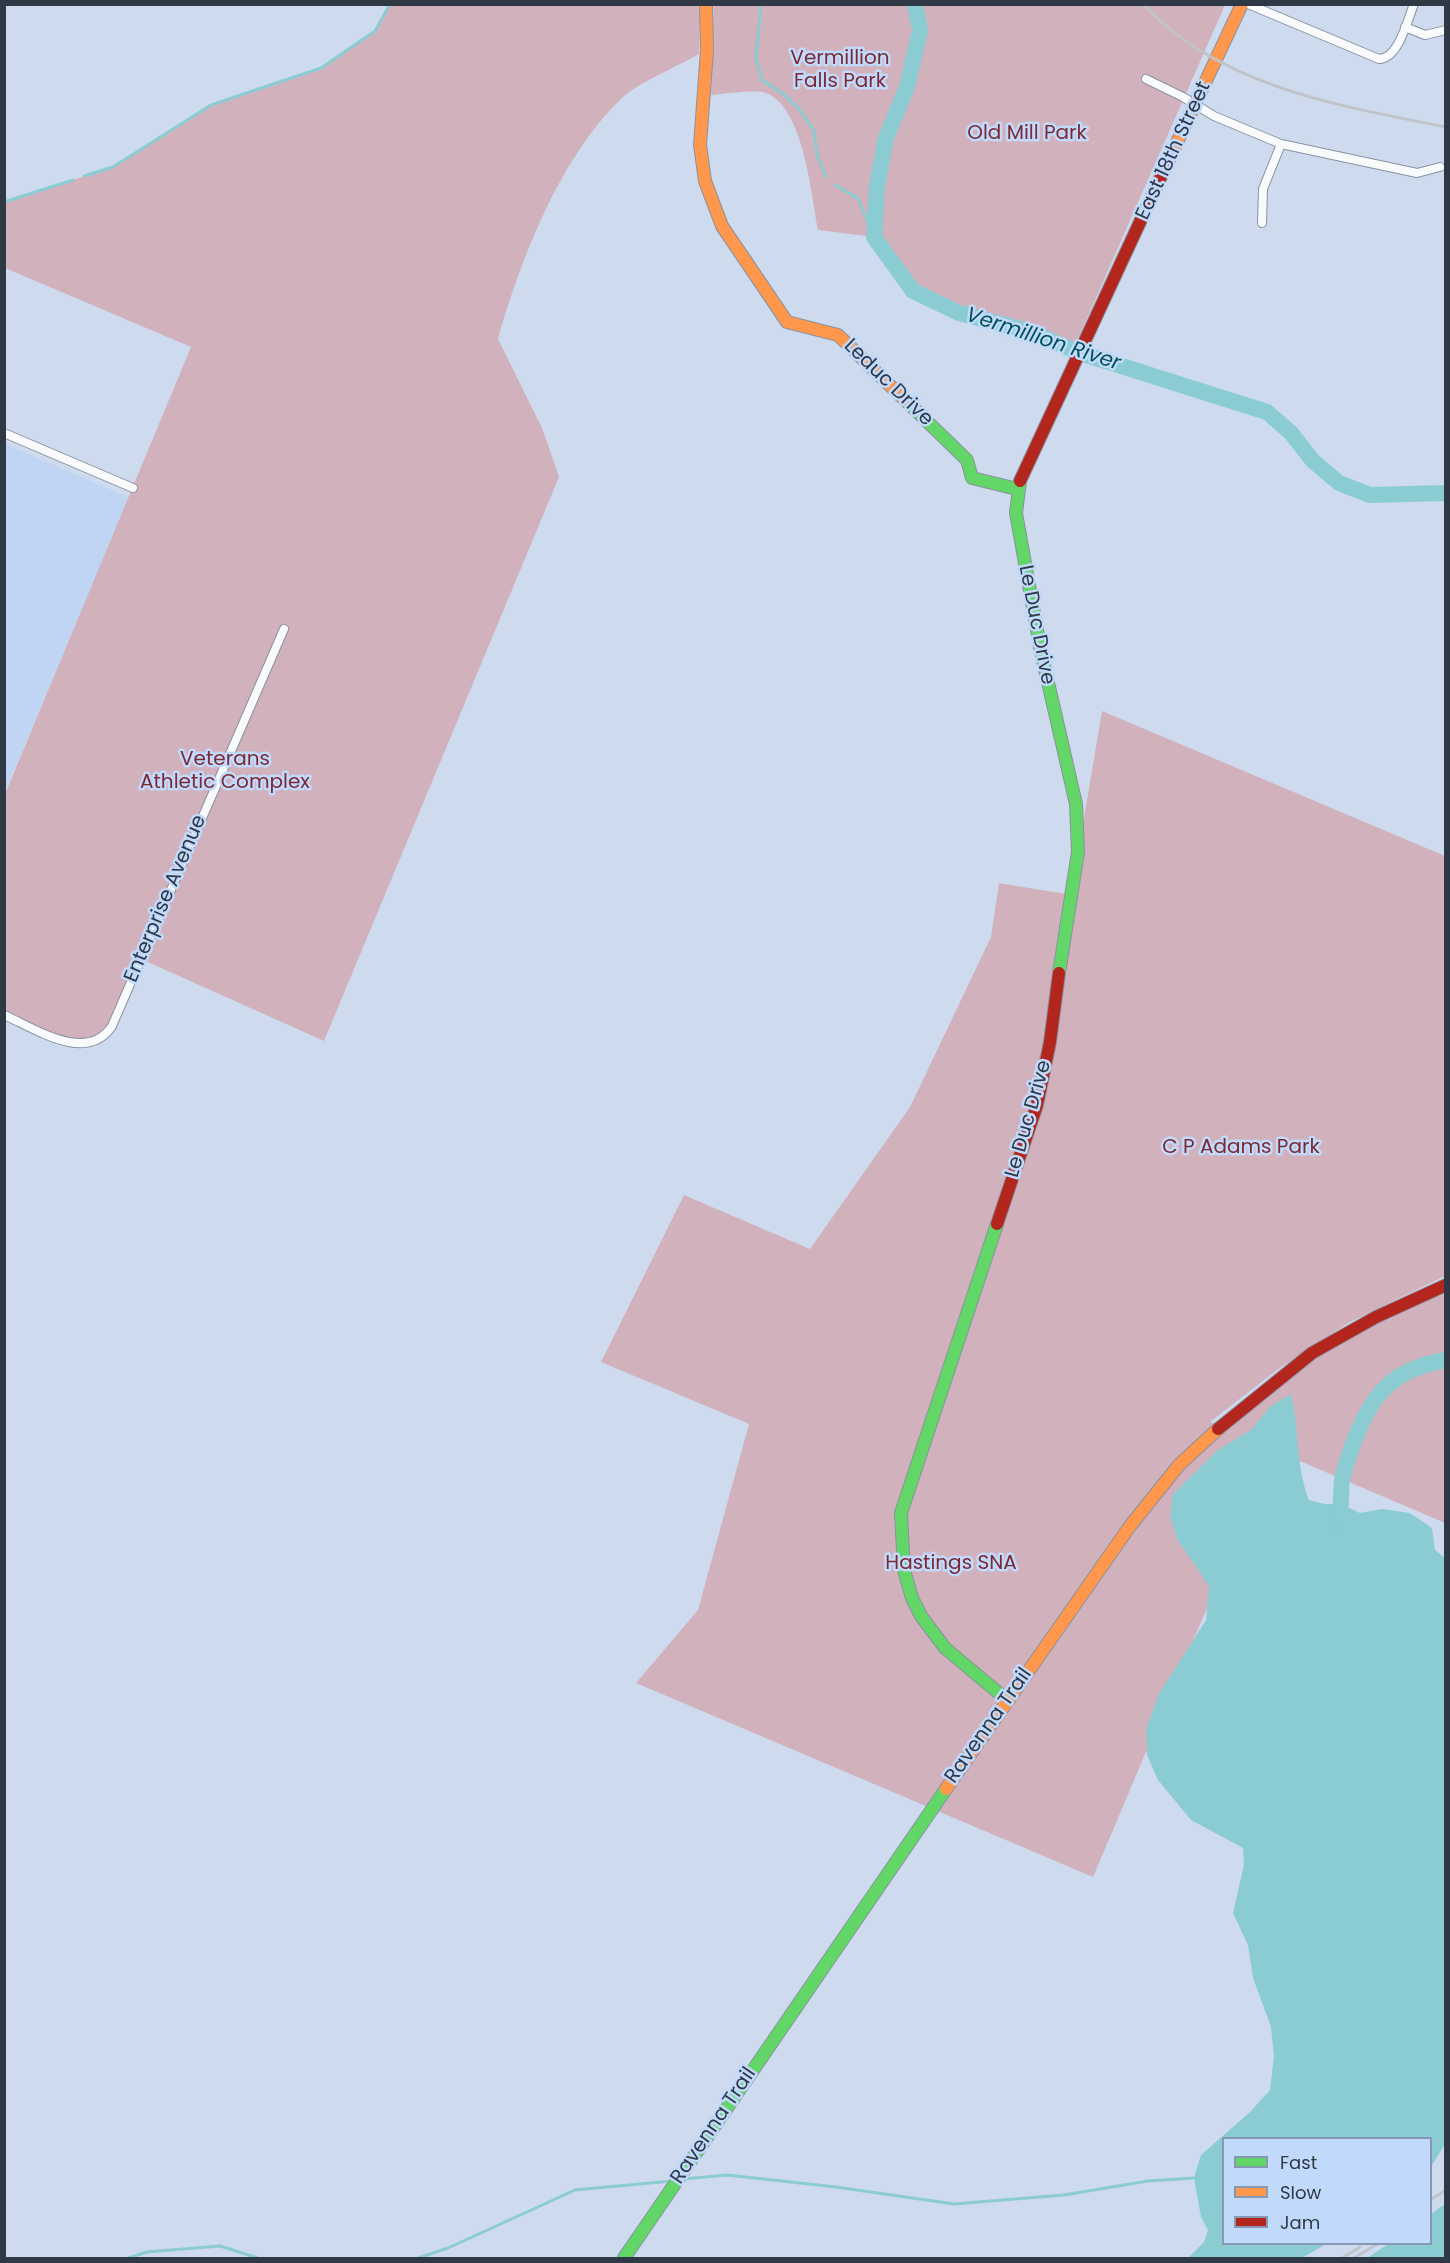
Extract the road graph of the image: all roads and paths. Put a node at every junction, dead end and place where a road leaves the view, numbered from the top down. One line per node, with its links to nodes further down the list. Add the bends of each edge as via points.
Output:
1 (706, 4): 15 (street, Leduc Drive, via 700,145 705,181 722,226 788,322 838,336 967,460 972,478)
2 (1242, 4): 8 (street, East 18th Street)
3 (1248, 4): 5 (street, via 1377,58 1387,59 1394,53)
4 (1414, 4): 5 (street)
5 (1405, 27): 6 (street, via 1425,35)
6 (1446, 30)
7 (1146, 80): 8 (street)
8 (1195, 105): 9 (street); 12 (street, East 18th Street)
9 (1281, 144): 10 (street, via 1417,173); 11 (street, via 1263,189)
10 (1440, 167)
11 (1262, 223)
12 (1051, 411): 15 (street, Le Duc Drive)
13 (4, 433): 14 (street)
14 (133, 488)
15 (1017, 489): 19 (street, Le Duc Drive, via 1021,549 1076,804 1078,852 1037,1104 901,1513 905,1576 914,1602 950,1656)
16 (284, 629): 17 (street, Enterprise Avenue, via 105,1036 96,1042 74,1043)
17 (4, 1015)
18 (1446, 1285): 19 (street, Ravenna Trail, via 1376,1317 1312,1353 1179,1465 1130,1526)
19 (1007, 1700): 20 (street, Ravenna Trail)
20 (624, 2259)

